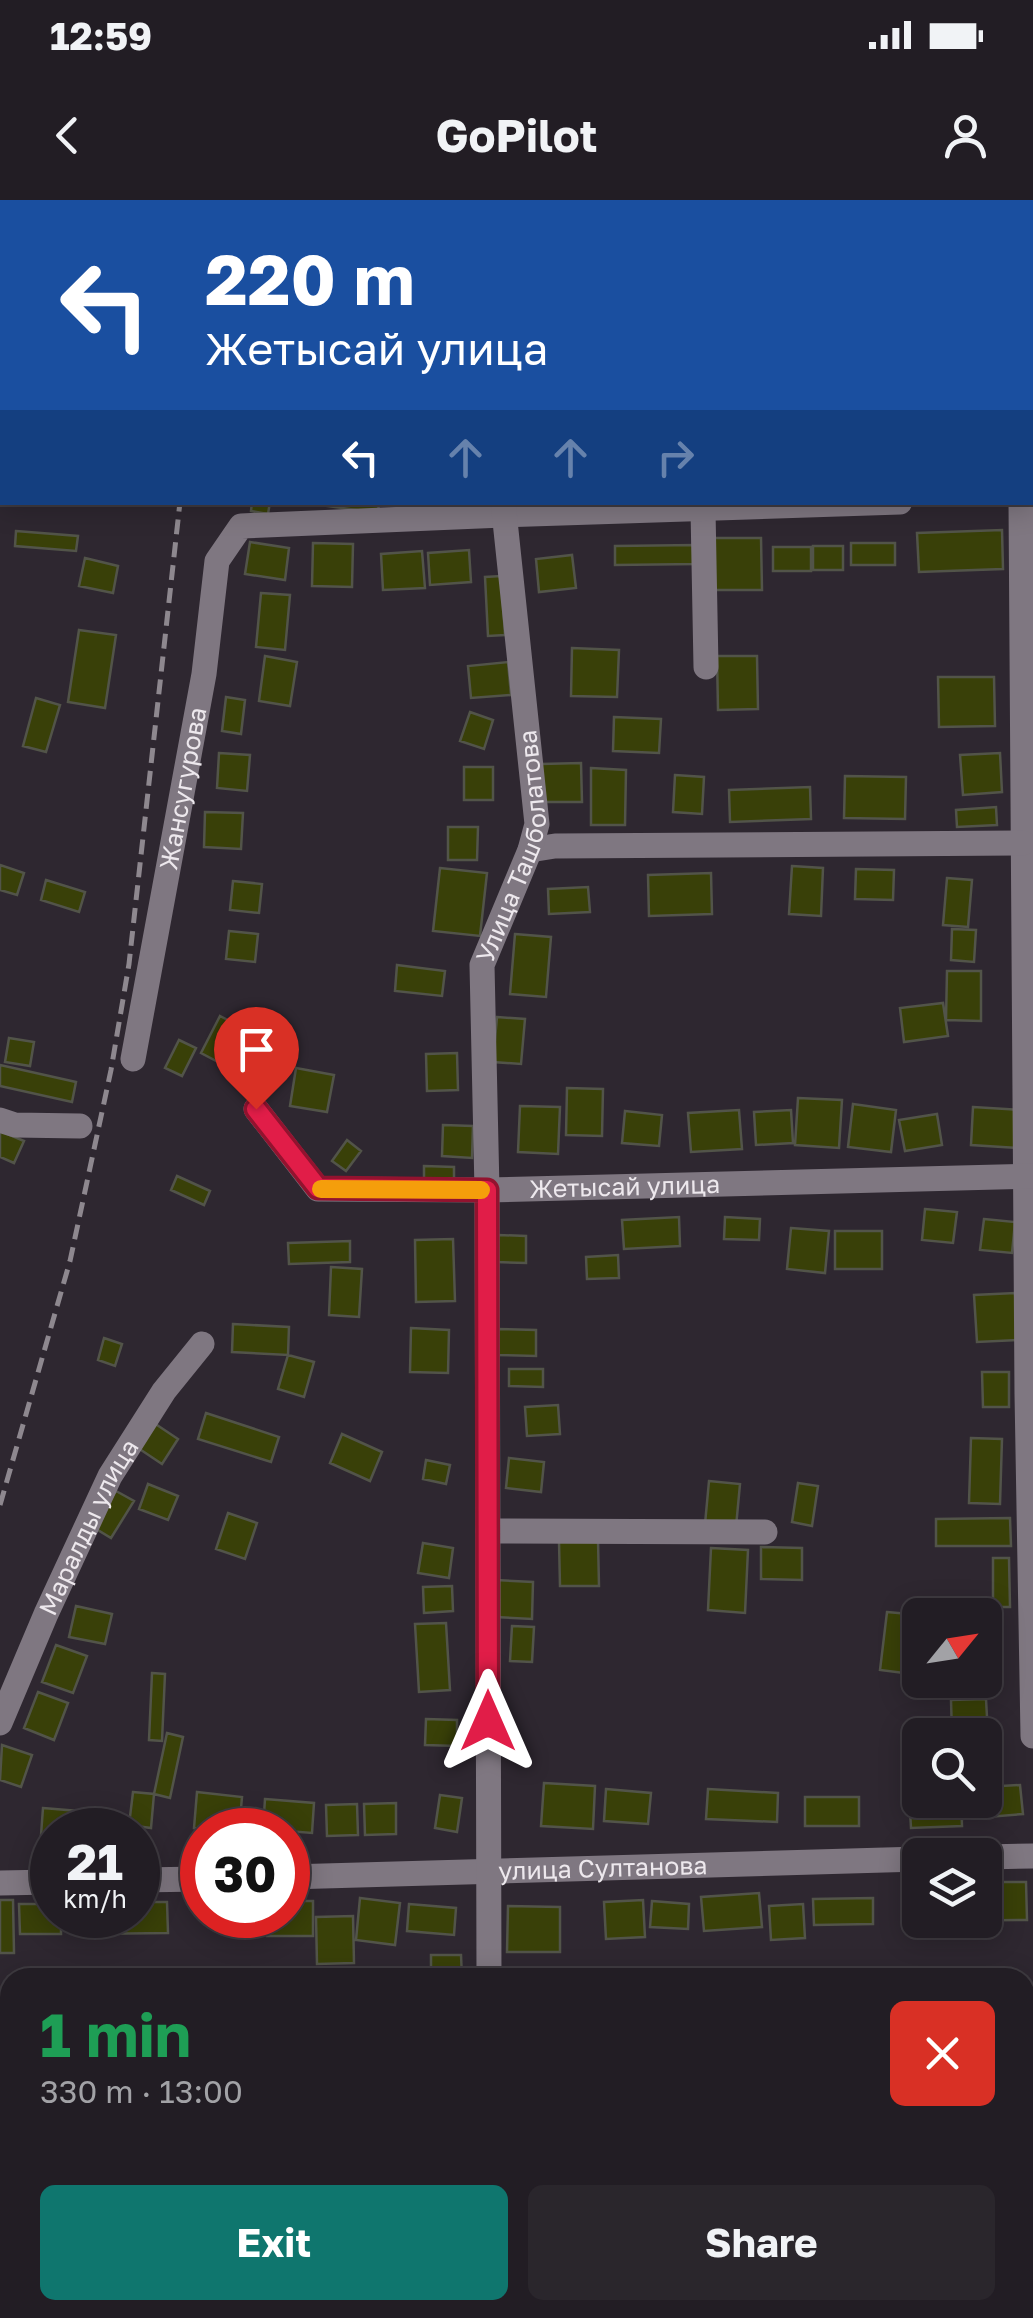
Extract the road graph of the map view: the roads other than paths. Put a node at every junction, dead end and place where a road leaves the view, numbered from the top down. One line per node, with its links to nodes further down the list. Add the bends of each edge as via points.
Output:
1 (826, 505): 4 (street)
2 (1020, 505): 6 (street)
3 (503, 509): 4 (street); 7 (street, Улица Ташболатова, via 537,824); 8 (street, Жансугурова, via 241,526 217,561 204,674)
4 (703, 510): 5 (street)
5 (706, 667)
6 (1023, 844): 7 (street); 12 (street)
7 (530, 850): 13 (street, Улица Ташболатова, via 482,964)
8 (134, 1059)
9 (256, 1109): 13 (street, Жетысай улица, via 318,1188)
10 (0, 1120): 11 (street)
11 (80, 1126)
12 (1029, 1176): 13 (street, Жетысай улица); 15 (street)
13 (487, 1190): 16 (street, Улица Ташболатова)
14 (202, 1344): 19 (street, Маралды улица, via 110,1476)
15 (1030, 1394): 18 (street)
16 (488, 1531): 17 (street); 24 (street, Улица Ташболатова)
17 (765, 1532)
18 (1032, 1644): 20 (street)
19 (0, 1723)
20 (1033, 1736)
21 (1033, 1856): 22 (street)
22 (1002, 1857)
23 (902, 1860): 24 (street, улица Султанова)
24 (487, 1872): 25 (street, улица Султанова); 28 (street, Улица Ташболатова)
25 (310, 1876)
26 (30, 1882): 27 (street)
27 (0, 1883)
28 (488, 1968)

